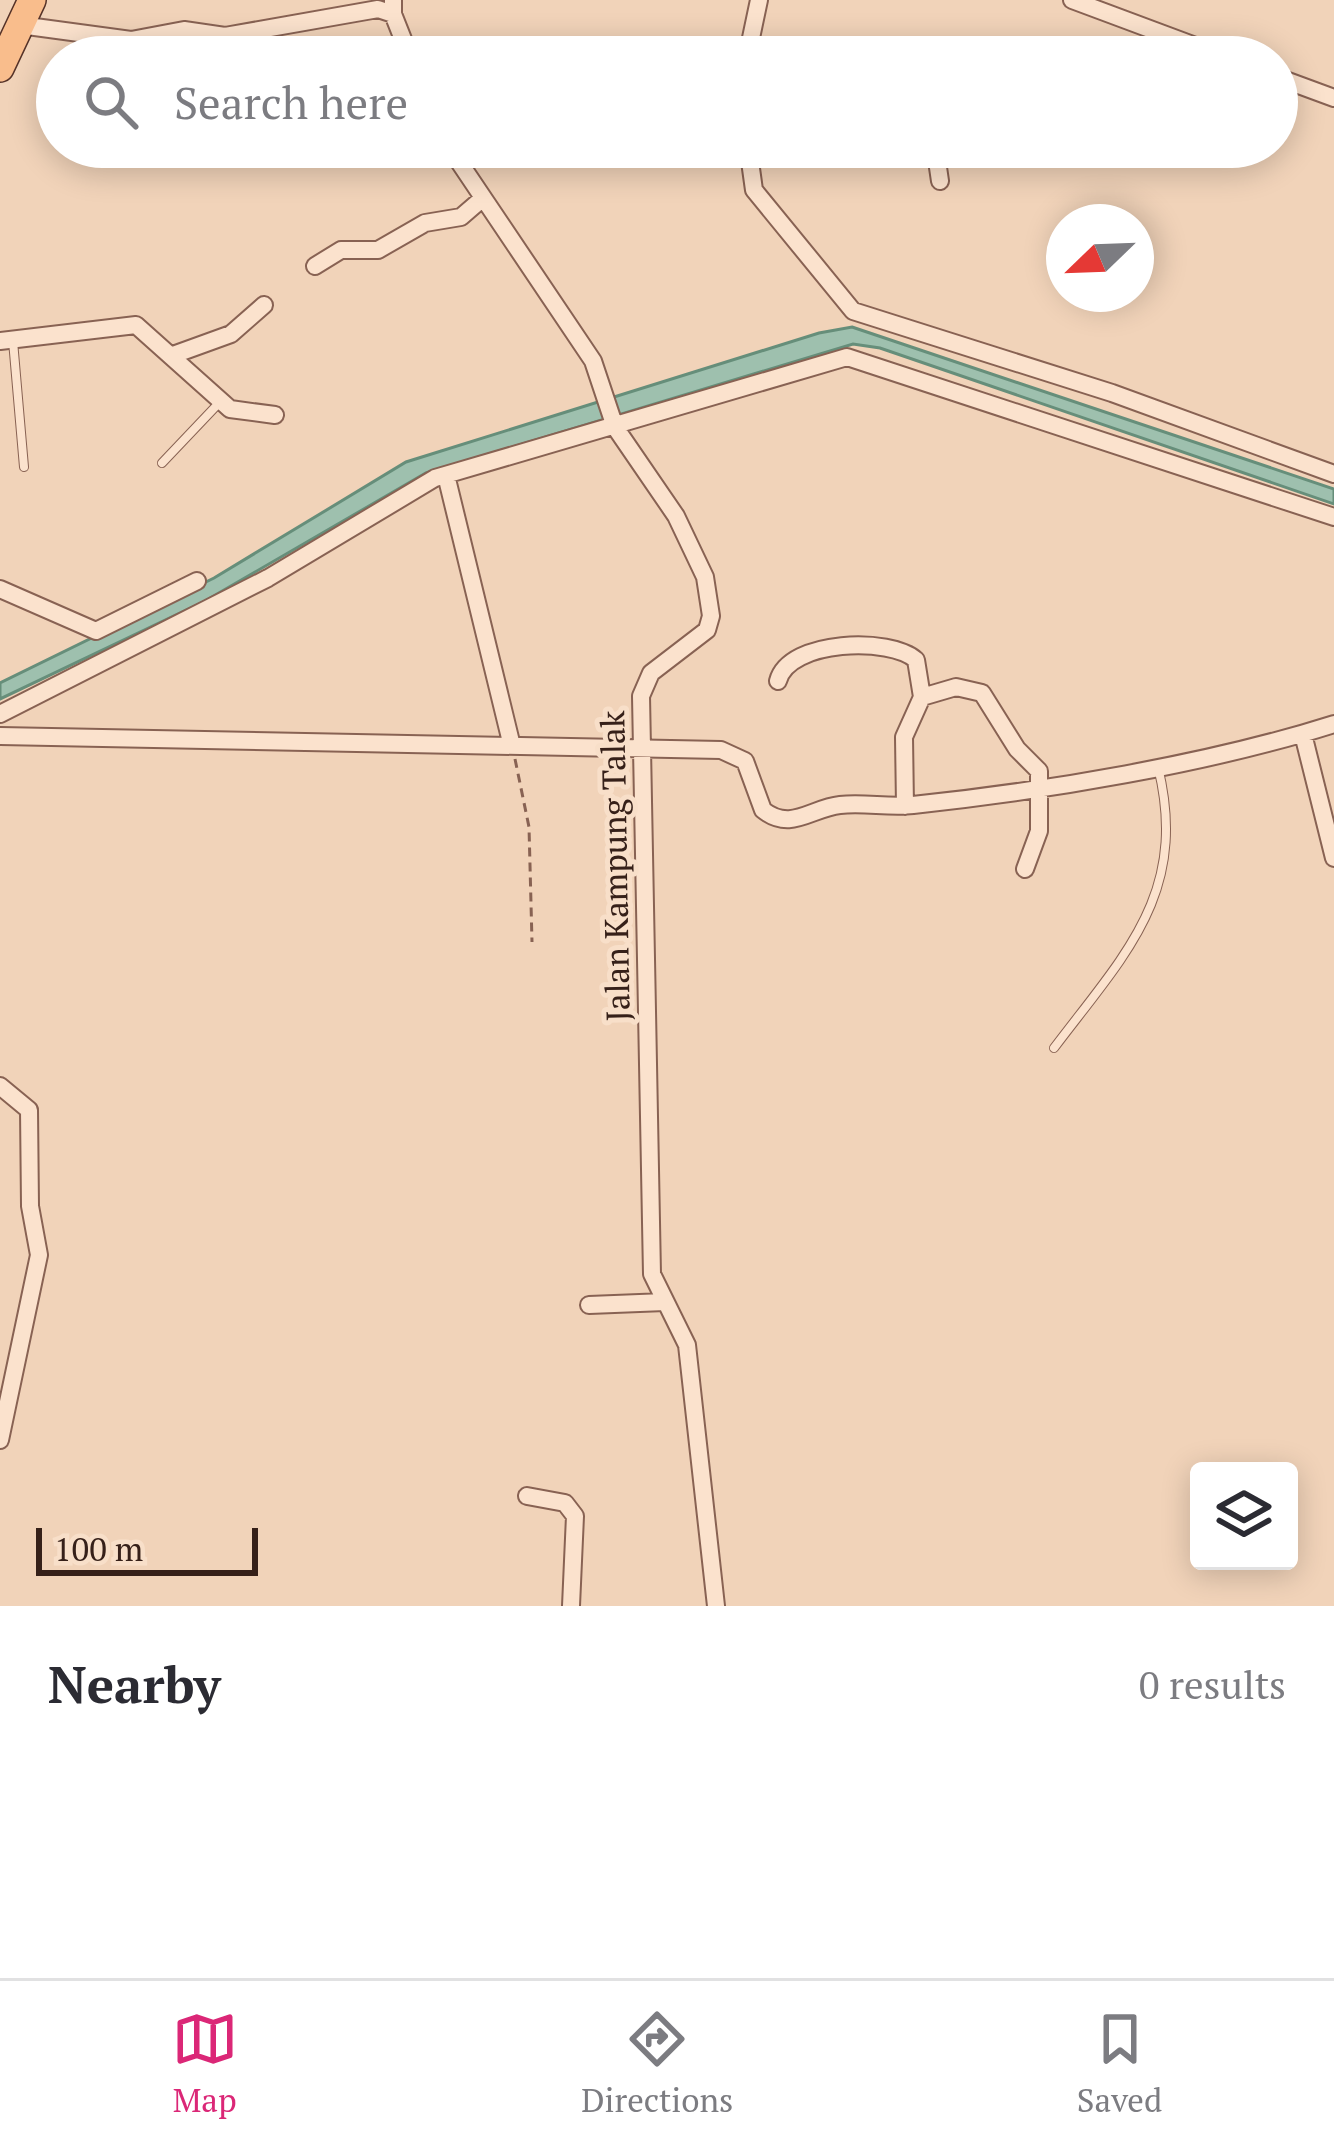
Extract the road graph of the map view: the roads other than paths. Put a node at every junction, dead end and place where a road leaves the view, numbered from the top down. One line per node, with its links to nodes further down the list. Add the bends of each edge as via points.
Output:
1 (759, 0): 8 (street)
2 (1072, 0): 9 (street)
3 (393, 7): 6 (street, via 250,32); 7 (street)
4 (26, 12): 5 (street); 10 (main road)
5 (116, 36)
6 (152, 36)
7 (403, 36)
8 (751, 36)
9 (1169, 36)
10 (0, 68)
11 (1298, 84): 12 (street)
12 (1334, 98)
13 (463, 168): 17 (street, Jalan Kampung Talak)
14 (751, 168): 27 (street, via 754,190 853,311)
15 (938, 168): 16 (street)
16 (940, 182)
17 (483, 198): 18 (street, via 461,217 425,223 378,250 341,250); 24 (street, Jalan Kampung Talak, via 593,361)
18 (315, 266)
19 (264, 305): 21 (street, via 231,334)
20 (6, 340): 21 (street, via 130,325); 26 (lane)
21 (172, 355): 22 (street)
22 (220, 401): 23 (street, via 241,415); 25 (lane)
23 (275, 416)
24 (614, 423): 28 (street); 29 (street, via 857,357); 39 (street, Jalan Kampung Talak, via 692,546 711,608 703,636 644,683)
25 (162, 463)
26 (24, 467)
27 (1334, 474)
28 (446, 475): 34 (street, via 268,578); 38 (street)
29 (1334, 517)
30 (197, 581): 31 (street, via 95,631)
31 (0, 589)
32 (778, 681): 33 (street, via 801,652 890,647 916,660)
33 (922, 697): 41 (street, via 960,687 982,693 1017,749 1038,766); 42 (street, via 904,737)
34 (0, 714)
35 (1334, 724): 36 (street)
36 (1303, 734): 40 (street); 43 (street)
37 (0, 736): 38 (street)
38 (511, 742): 39 (street)
39 (642, 748): 42 (street, via 738,755 763,810 781,820 840,805); 47 (street, Jalan Kampung Talak, via 652,1274)
40 (1157, 765): 41 (street); 45 (lane, via 1169,838 1152,910)
41 (1042, 785): 42 (street); 44 (street, via 1039,831)
42 (904, 806)
43 (1334, 858)
44 (1025, 869)
45 (1054, 1048)
46 (0, 1086): 49 (street, via 29,1111 29,1206 39,1252)
47 (665, 1302): 48 (street); 52 (street, Jalan Kampung Talak, via 687,1346)
48 (590, 1305)
49 (0, 1440)
50 (527, 1496): 51 (street, via 565,1503 575,1516)
51 (571, 1606)
52 (716, 1606)

